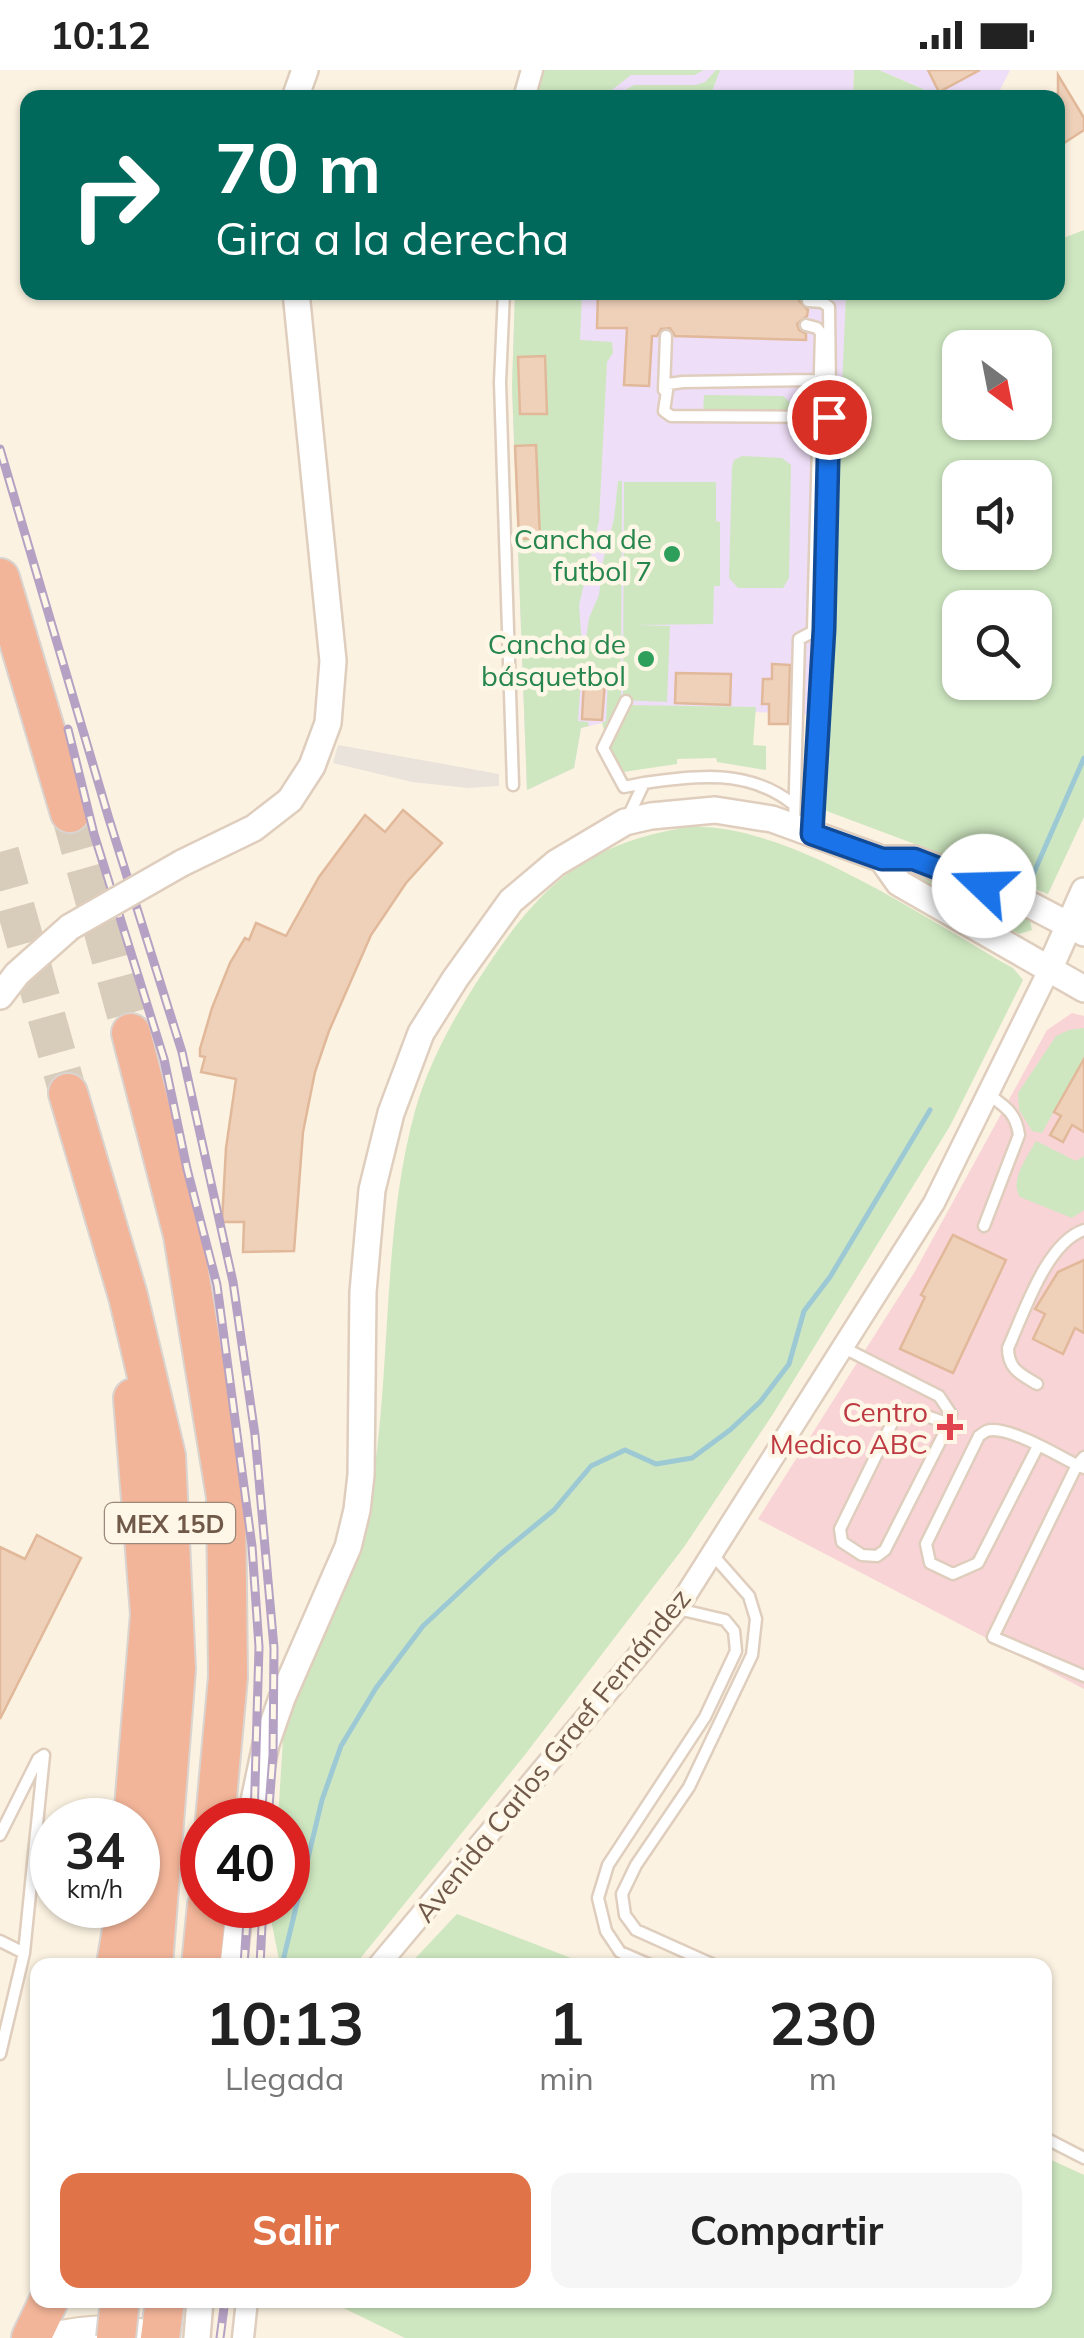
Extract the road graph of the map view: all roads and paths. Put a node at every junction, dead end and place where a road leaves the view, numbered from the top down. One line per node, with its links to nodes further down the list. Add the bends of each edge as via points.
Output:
1 (297, 300): 22 (street, bridge, via 334,661 328,724 312,766 290,800 254,828 70,926)
2 (504, 300): 14 (lane, via 500,382)
3 (808, 301): 7 (lane, via 829,307)
4 (806, 325): 6 (lane, via 821,333)
5 (666, 336): 8 (lane)
6 (820, 382): 7 (lane); 8 (lane, via 671,382); 9 (lane)
7 (830, 393): 9 (lane)
8 (664, 398): 9 (lane, via 671,416)
9 (824, 417): 11 (lane)
10 (0, 578): 15 (highway)
11 (818, 629): 17 (lane); 17 (lane, via 798,639)
12 (626, 700): 13 (lane, via 603,748 624,787)
13 (644, 782): 16 (lane); 17 (lane, via 744,780 773,788)
14 (513, 786)
15 (70, 813)
16 (626, 822): 17 (street, via 716,810); 45 (street, via 556,863 511,902 421,1033 390,1113 372,1190 357,1510 282,1698)
17 (800, 822): 18 (street)
18 (882, 859): 20 (street, via 914,859); 21 (street, via 899,882)
19 (1084, 891): 20 (street)
20 (1077, 929): 21 (street)
21 (1049, 970): 23 (street); 27 (street, Avenida Carlos Graef Fernández)
22 (9, 975): 24 (street)
23 (1084, 988)
24 (0, 996)
25 (131, 1032): 44 (highway, MEX 15D, via 183,1235 226,1497 228,1677)
26 (68, 1093): 30 (highway, MEX 15D)
27 (988, 1094): 28 (lane, via 1011,1110 1020,1136); 31 (street, Avenida Carlos Graef Fernández, via 934,1203)
28 (984, 1226)
29 (1084, 1230): 32 (lane, via 1060,1245 1008,1348 1014,1370)
30 (128, 1296): 43 (highway, via 150,1614); 53 (highway, MEX 15D, via 166,1456 174,1614 176,1669)
31 (842, 1347): 33 (lane, via 939,1396 951,1414); 38 (street, Avenida Carlos Graef Fernández)
32 (1037, 1384)
33 (949, 1424): 33 (lane, via 885,1550 862,1555 842,1542 840,1529 894,1419 910,1410)
34 (1038, 1446): 34 (lane, via 996,1430 979,1436 926,1544 930,1563 954,1574 978,1563); 35 (lane)
35 (1082, 1463): 36 (lane)
36 (1046, 1528): 37 (lane); 39 (lane)
37 (1060, 1533)
38 (711, 1552): 41 (street, Avenida Carlos Graef Fernández); 58 (lane, via 749,1596 756,1618 752,1655 689,1787 622,1894 636,1930)
39 (1014, 1593): 40 (lane); 42 (lane, via 993,1637)
40 (1027, 1598)
41 (677, 1609): 56 (street, Avenida Carlos Graef Fernández); 57 (lane, via 725,1620 736,1650 705,1717 608,1865 598,1898 606,1931 620,1952)
42 (1084, 1676)
43 (136, 1798)
44 (217, 1798)
45 (254, 1798)
46 (0, 1835): 51 (lane, via 44,1755)
47 (122, 1928): 52 (highway)
48 (205, 1928): 54 (highway)
49 (237, 1928): 55 (street)
50 (0, 1941): 51 (lane)
51 (24, 1953): 59 (lane)
52 (117, 1958)
53 (154, 1958)
54 (202, 1958)
55 (233, 1958)
56 (385, 1958)
57 (634, 1958)
58 (698, 1958)
59 (0, 2054)
60 (1052, 2142): 61 (lane)
61 (1084, 2158)
62 (45, 2308): 67 (highway)
63 (119, 2308): 69 (highway, bridge)
64 (164, 2308): 70 (highway)
65 (199, 2308): 71 (street)
66 (246, 2308): 72 (street)
67 (31, 2338)
68 (48, 2338): 70 (main road, via 84,2330)
69 (116, 2338)
70 (160, 2338)
71 (197, 2338)
72 (243, 2338)

